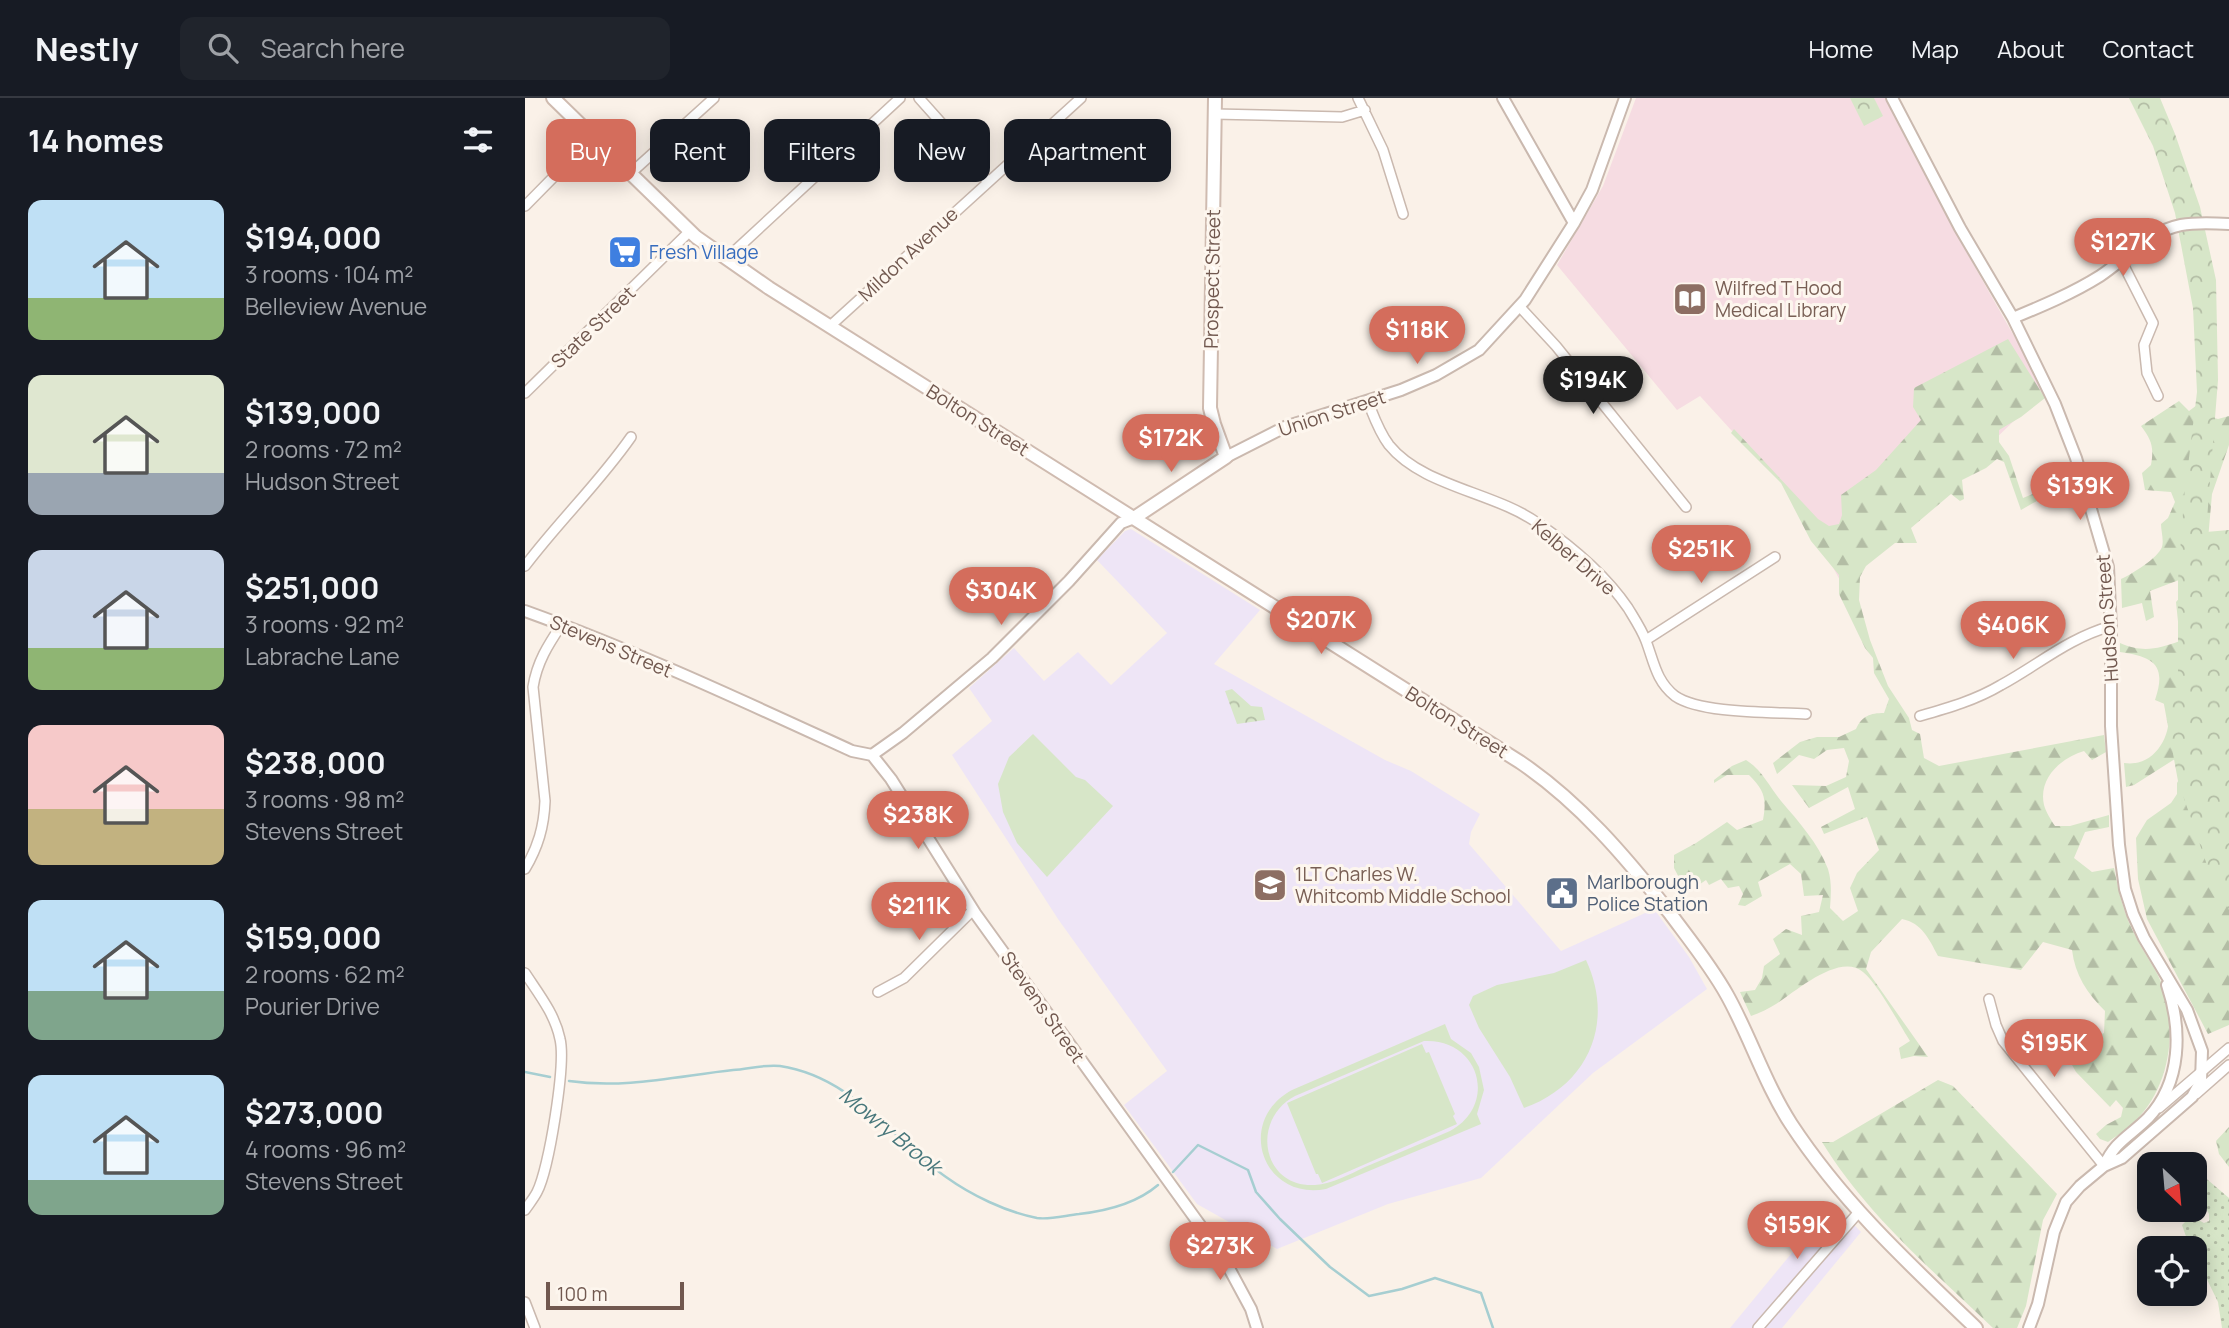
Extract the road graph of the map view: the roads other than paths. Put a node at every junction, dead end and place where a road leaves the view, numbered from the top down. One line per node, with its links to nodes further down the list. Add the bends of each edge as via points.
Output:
1 (553, 98): 13 (main road, Bolton Street)
2 (714, 98): 15 (street)
3 (900, 98): 25 (street)
4 (919, 98): 14 (street)
5 (1081, 98): 17 (street, Mildon Avenue)
6 (1215, 98): 12 (main road, Prospect Street)
7 (1358, 98): 11 (street)
8 (1503, 98): 22 (street)
9 (1625, 98): 22 (street, Union Street, via 1592,190)
10 (1892, 98): 28 (street, Hudson Street)
11 (1365, 110): 12 (street, via 1342,117); 21 (street)
12 (1214, 114): 34 (main road, Prospect Street, via 1210,408)
13 (574, 119)
14 (938, 119)
15 (636, 168)
16 (636, 178): 24 (main road, Bolton Street)
17 (990, 178)
18 (549, 182): 20 (street)
19 (986, 182): 29 (street, Mildon Avenue)
20 (525, 206)
21 (1403, 214)
22 (1574, 223): 27 (street, Union Street)
23 (2229, 224): 26 (street, via 2168,228)
24 (690, 231): 25 (main road, Bolton Street); 30 (street, State Street)
25 (726, 259): 29 (main road, Bolton Street)
26 (2121, 260): 28 (street, via 2079,288); 31 (street, via 2153,323 2144,345 2147,373)
27 (1520, 307): 32 (street, Union Street, via 1469,357); 35 (street)
28 (2013, 318): 41 (street, Hudson Street, via 2055,404 2087,492 2108,567)
29 (829, 327): 36 (main road, Bolton Street)
30 (525, 393)
31 (2158, 396)
32 (1368, 402): 34 (street, Union Street, via 1285,427); 42 (street, Kelber Drive, via 1390,446 1405,459 1422,471 1539,523 1615,593)
33 (631, 437): 38 (street)
34 (1226, 457): 36 (main road, Union Street)
35 (1686, 507)
36 (1134, 518): 45 (street, Union Street, via 1121,523 992,658); 59 (main road, Bolton Street, via 1520,762 1589,819 1637,872 1711,970 1787,1117)
37 (1775, 557): 42 (street)
38 (525, 566)
39 (525, 611): 40 (street, Stevens Street)
40 (562, 624): 45 (street, Stevens Street, via 852,751); 46 (street, via 535,672 545,818)
41 (2111, 626): 44 (street, via 2063,645 1998,687); 48 (street, Hudson Street, via 2111,726 2122,873 2133,914)
42 (1646, 640): 43 (street, Kelber Drive, via 1658,677 1686,702)
43 (1806, 714)
44 (1920, 716)
45 (872, 755): 47 (street, Stevens Street)
46 (525, 869)
47 (973, 910): 50 (street, via 904,978); 62 (street, Stevens Street, via 1223,1257)
48 (2161, 968): 54 (street, Hudson Street, via 2196,1031); 56 (street, Hudson Street, via 2175,1012 2177,1053 2169,1082)
49 (525, 973): 58 (street, via 550,1013 562,1051 548,1155 537,1192)
50 (878, 992)
51 (1989, 999): 57 (street, via 2003,1041)
52 (2229, 1048): 54 (street)
53 (2229, 1065): 55 (street)
54 (2203, 1071): 55 (street, Hudson Street); 56 (street)
55 (2192, 1097): 57 (street, Hudson Street, via 2122,1158)
56 (2149, 1117): 57 (street, Hudson Street, via 2111,1151)
57 (2105, 1166): 65 (street, Hudson Street, via 2080,1186 2061,1212)
58 (525, 1210)
59 (1858, 1213): 63 (street); 64 (main road, Bolton Street)
60 (525, 1302): 61 (street)
61 (535, 1328)
62 (1258, 1328)
63 (1758, 1328)
64 (1976, 1328)
65 (2029, 1328)

